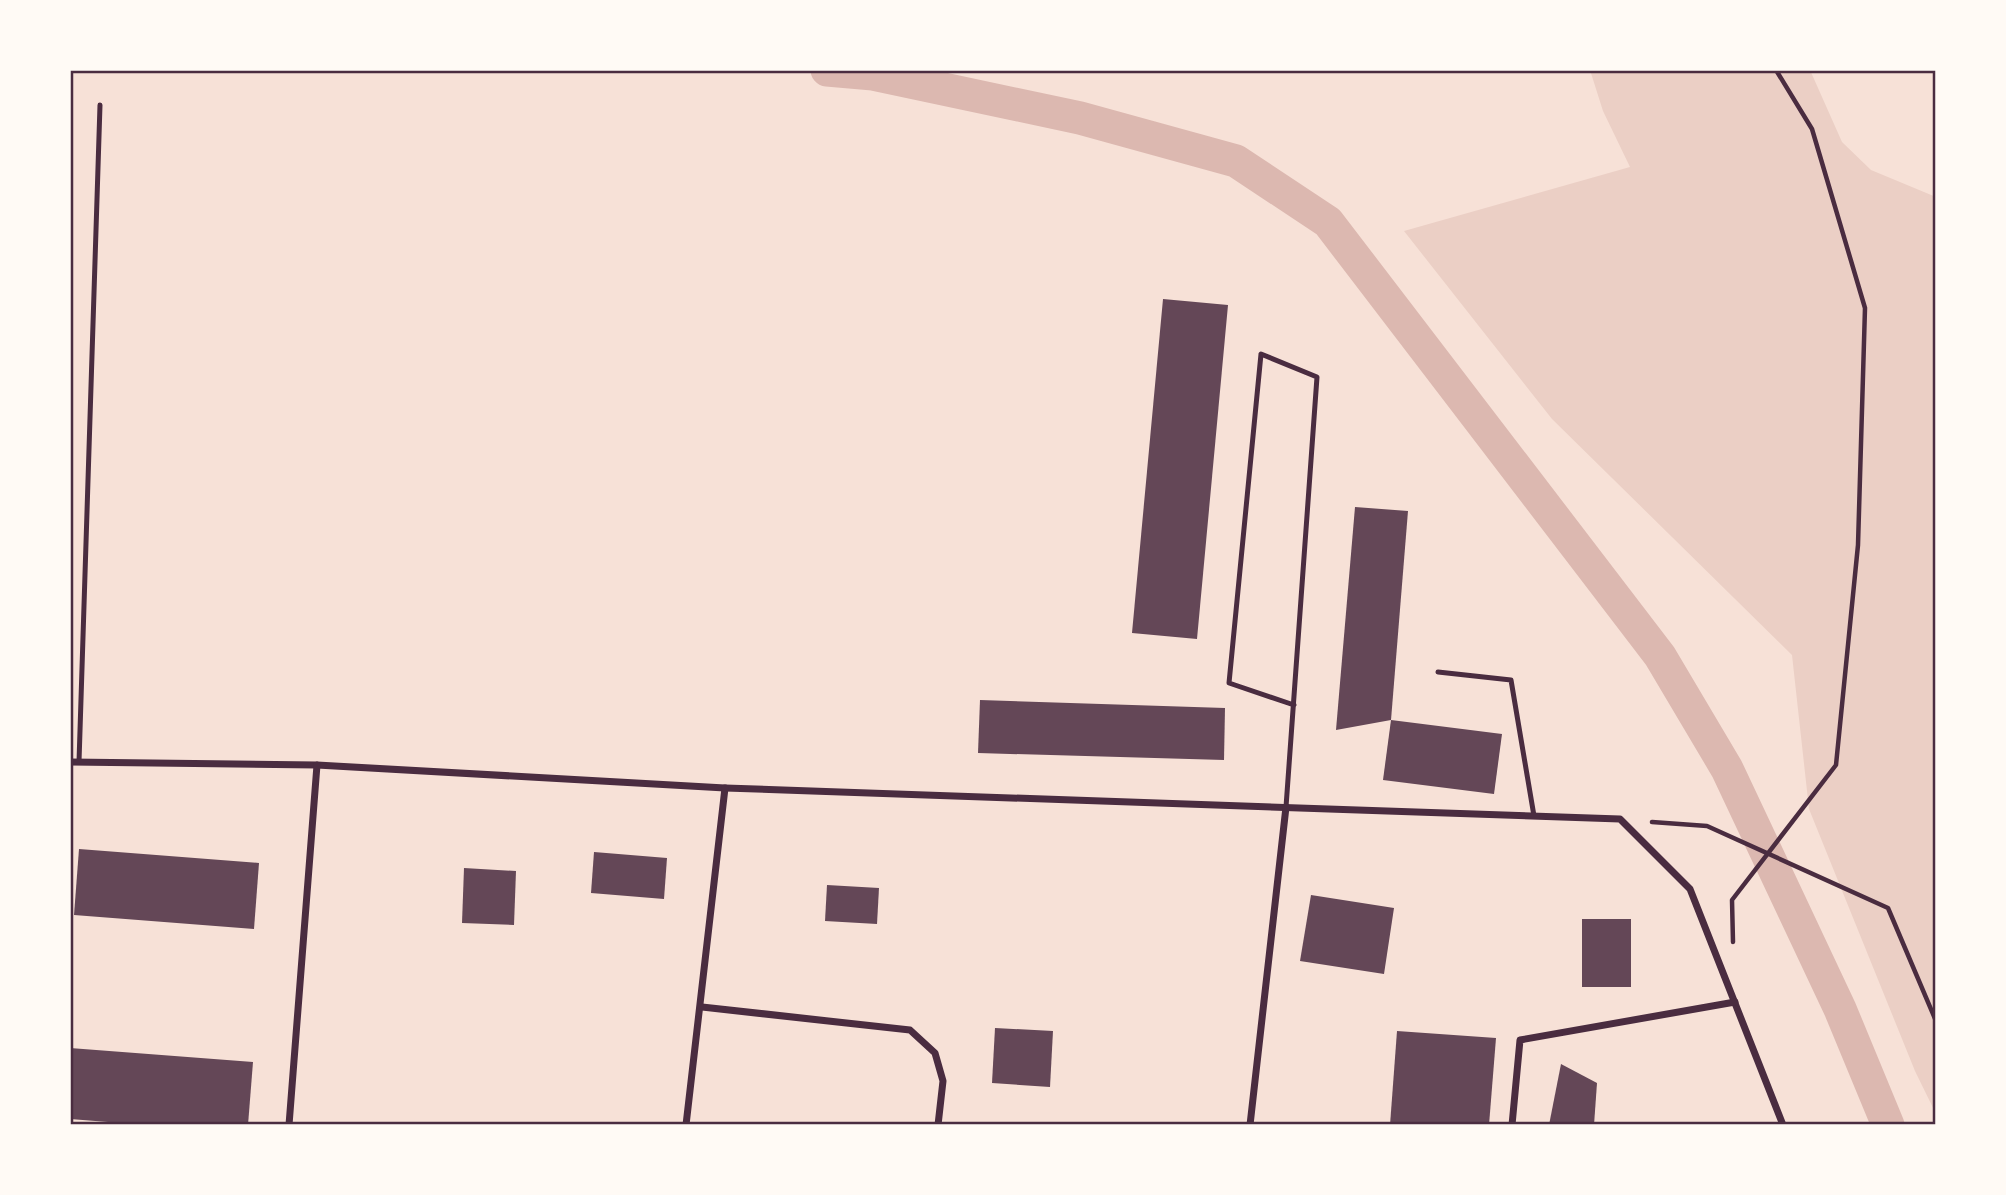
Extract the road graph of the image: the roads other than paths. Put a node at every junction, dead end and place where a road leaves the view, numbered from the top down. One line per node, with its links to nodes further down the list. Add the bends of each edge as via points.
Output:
1 (100, 105): 4 (lane)
2 (1438, 673): 8 (lane, via 1511,680)
3 (1294, 705): 3 (lane, via 1317,377 1261,354 1229,683); 7 (lane)
4 (74, 762): 5 (street)
5 (317, 765): 6 (street); 11 (street)
6 (726, 788): 7 (street); 10 (street)
7 (1286, 807): 8 (street); 14 (street)
8 (1534, 816): 9 (street, via 1620,819 1690,889)
9 (1735, 1002): 15 (street, via 1520,1040); 16 (street)
10 (702, 1007): 12 (street); 13 (street, via 909,1030 935,1053 943,1081)
11 (289, 1125)
12 (686, 1125)
13 (938, 1125)
14 (1250, 1125)
15 (1512, 1125)
16 (1783, 1125)

